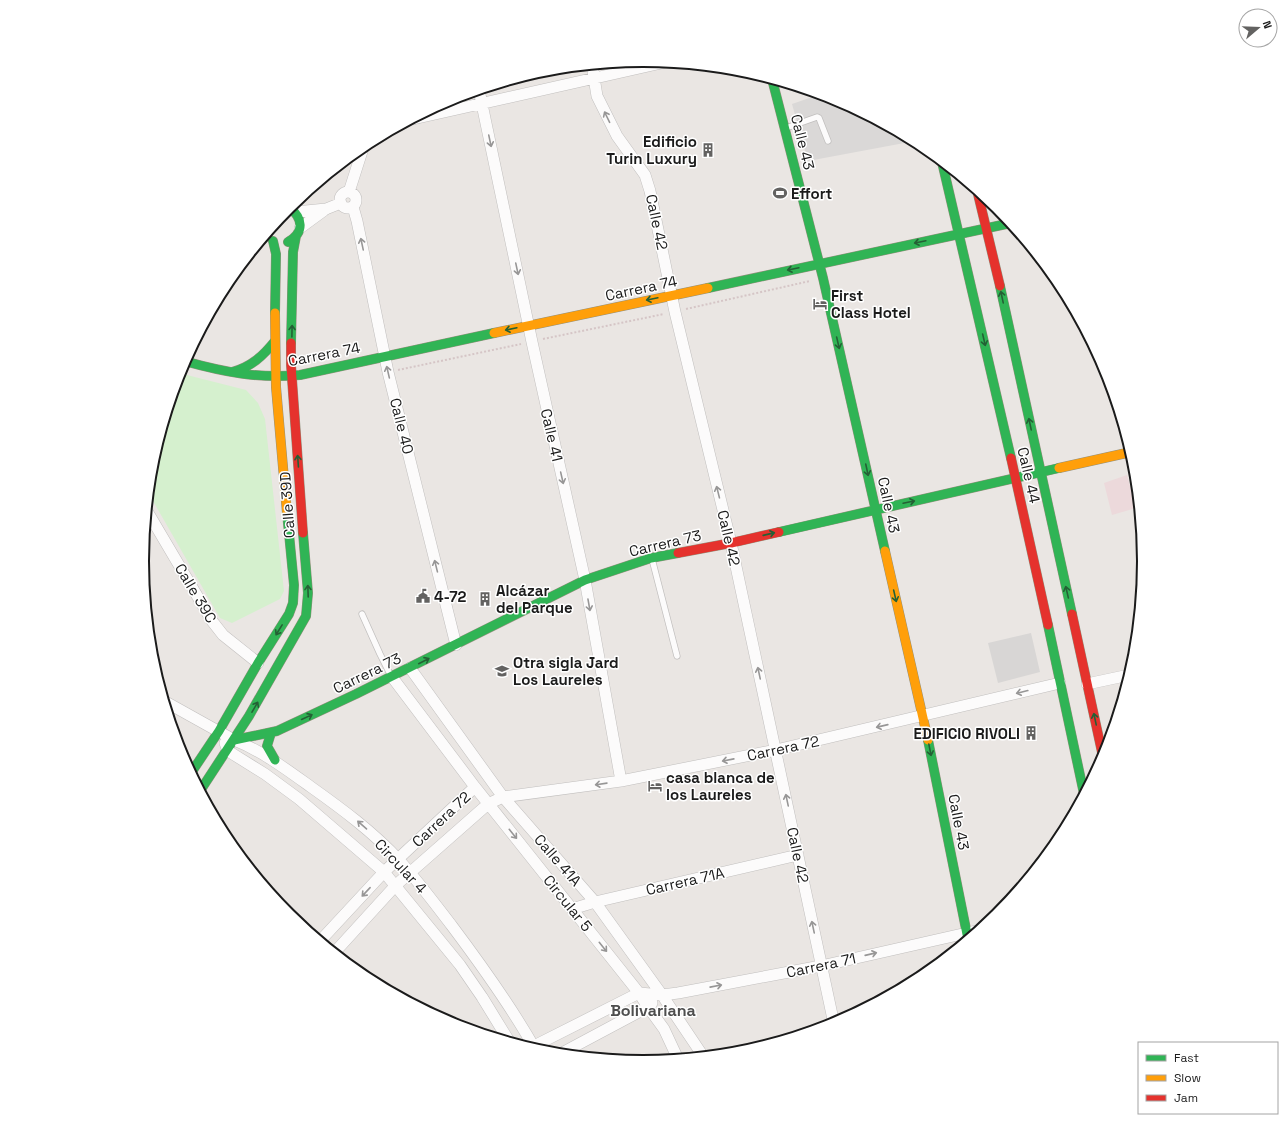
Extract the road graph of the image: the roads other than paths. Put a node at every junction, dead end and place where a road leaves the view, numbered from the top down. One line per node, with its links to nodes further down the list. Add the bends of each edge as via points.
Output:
1 (645, 67): 3 (street)
2 (593, 70): 3 (street, Calle 42)
3 (594, 79): 6 (street); 26 (street, Calle 42, one-way to 3, via 645,175 617,136 597,96)
4 (774, 85): 8 (street, Calle 43)
5 (480, 95): 6 (street, Calle 41)
6 (482, 103): 7 (street); 27 (street, Calle 41, one-way to 27)
7 (433, 114)
8 (786, 128): 9 (lane, via 817,117); 25 (street, Calle 43)
9 (828, 141)
10 (360, 156): 12 (street)
11 (943, 169): 22 (street, Calle 44)
12 (349, 192): 14 (street, via 342,195); 15 (street, via 356,199)
13 (979, 200): 20 (street, Calle 44)
14 (341, 203): 15 (street, via 347,208); 17 (street)
15 (353, 207): 29 (street, Calle 40, one-way to 15)
16 (297, 209): 17 (street)
17 (326, 209): 21 (street)
18 (294, 212): 21 (street, via 300,220)
19 (1004, 225): 20 (street, Carrera 74)
20 (986, 229): 22 (street, Carrera 74); 35 (street, Calle 44, one-way to 20)
21 (298, 232): 24 (street, via 285,243); 32 (street, Calle 39D, one-way to 21, via 293,252)
22 (958, 234): 25 (street, Carrera 74, one-way to 25); 36 (street, Calle 44, one-way to 36)
23 (270, 238): 24 (street)
24 (273, 241): 28 (street, Calle 39D, via 276,254)
25 (820, 264): 26 (street, Carrera 74, one-way to 26); 37 (street, Calle 43, one-way to 37)
26 (672, 295): 27 (street, Carrera 74, one-way to 27); 39 (street, Calle 42, one-way to 26)
27 (529, 326): 29 (street, Carrera 74, one-way to 29); 41 (street, Calle 41, one-way to 41)
28 (275, 341): 31 (street, via 259,360 239,371); 33 (street, Calle 39D)
29 (385, 356): 32 (street, Carrera 74); 43 (street, Calle 40, one-way to 29)
30 (191, 363): 31 (street, Carrera 74)
31 (227, 373): 33 (street, Carrera 74)
32 (291, 376): 33 (street, Carrera 74); 55 (street, Calle 39D, one-way to 32, via 252,713 306,616 308,593)
33 (276, 377): 45 (street, Calle 39D, one-way to 45, via 294,585 293,603 289,614)
34 (1125, 453): 35 (street, Carrera 73)
35 (1040, 472): 36 (street, Carrera 73); 50 (street, Calle 44, one-way to 35)
36 (1016, 478): 37 (street, Carrera 73, one-way to 36); 49 (street, Calle 44)
37 (875, 509): 39 (street, Carrera 73, one-way to 37); 52 (street, Calle 43, one-way to 52)
38 (151, 518): 45 (street, Calle 39C, via 212,621 223,635)
39 (731, 543): 40 (street, Carrera 73); 57 (street, Calle 42, one-way to 39)
40 (652, 558): 41 (street, Carrera 73); 44 (lane)
41 (585, 580): 43 (street, Carrera 73); 61 (street, Calle 41, one-way to 61)
42 (362, 614): 48 (lane)
43 (456, 645): 46 (street, Carrera 73, one-way to 43)
44 (677, 656)
45 (258, 663): 53 (street, Calle 39D)
46 (410, 668): 48 (street, Carrera 73); 65 (street, Calle 41A)
47 (1123, 676): 50 (street)
48 (392, 677): 54 (street, Carrera 73, one-way to 48); 64 (street, Circular 5)
49 (1060, 683): 52 (street, Carrera 72, one-way to 52); 63 (street, Calle 44)
50 (1088, 684): 56 (street, Calle 44, one-way to 50)
51 (171, 705): 53 (street, Circular 4)
52 (923, 716): 57 (street, Carrera 72, one-way to 57); 74 (street, Calle 43, one-way to 74)
53 (219, 731): 55 (street, Circular 4); 58 (street); 60 (street)
54 (271, 733): 55 (street, Carrera 73); 59 (street, via 268,746)
55 (234, 740): 58 (street, Calle 39D); 59 (street, Circular 4)
56 (1101, 746)
57 (776, 750): 61 (street, Carrera 72, one-way to 61); 67 (street, Calle 42, one-way to 57)
58 (228, 751): 62 (street); 69 (street, Circular 4, via 299,799)
59 (275, 760): 68 (street, Circular 4, one-way to 59, via 361,824)
60 (195, 767)
61 (620, 781): 65 (street, Carrera 72, one-way to 65)
62 (203, 785)
63 (1082, 786)
64 (476, 788): 65 (street, Carrera 72); 66 (street, Circular 5); 68 (street, Carrera 72)
65 (503, 797): 66 (street, Carrera 72); 72 (street, Calle 41A)
66 (488, 804): 70 (street, Carrera 72); 73 (street, Circular 5, one-way to 73)
67 (798, 855): 72 (street, Carrera 71A); 80 (street, Calle 42, one-way to 67)
68 (398, 860): 69 (street, Carrera 72); 70 (street, Circular 4)
69 (384, 872): 71 (street, Circular 4); 75 (street, Carrera 72, one-way to 75)
70 (410, 872): 71 (street, Carrera 72); 78 (street, Circular 4)
71 (396, 885): 77 (street, Carrera 72); 79 (street, Circular 4)
72 (594, 902): 73 (street, Carrera 71A); 82 (street, Calle 41A)
73 (572, 909): 81 (street, Circular 5, one-way to 81)
74 (967, 933)
75 (323, 937)
76 (963, 937): 80 (street, Carrera 71, one-way to 76)
77 (337, 949)
78 (474, 955): 79 (street); 86 (street, Circular 4, via 511,1009)
79 (460, 965): 85 (street, Circular 4)
80 (821, 966): 82 (street, Carrera 71, one-way to 80); 84 (street, Calle 42)
81 (639, 993): 82 (street, Carrera 71); 83 (street, Circular 5); 87 (street)
82 (662, 995): 83 (street); 89 (street, Calle 41A)
83 (648, 1007): 88 (street); 90 (street, Circular 5, via 664,1029)
84 (832, 1017)
85 (505, 1035)
86 (529, 1042)
87 (540, 1044)
88 (569, 1049)
89 (700, 1052)
90 (676, 1054)

